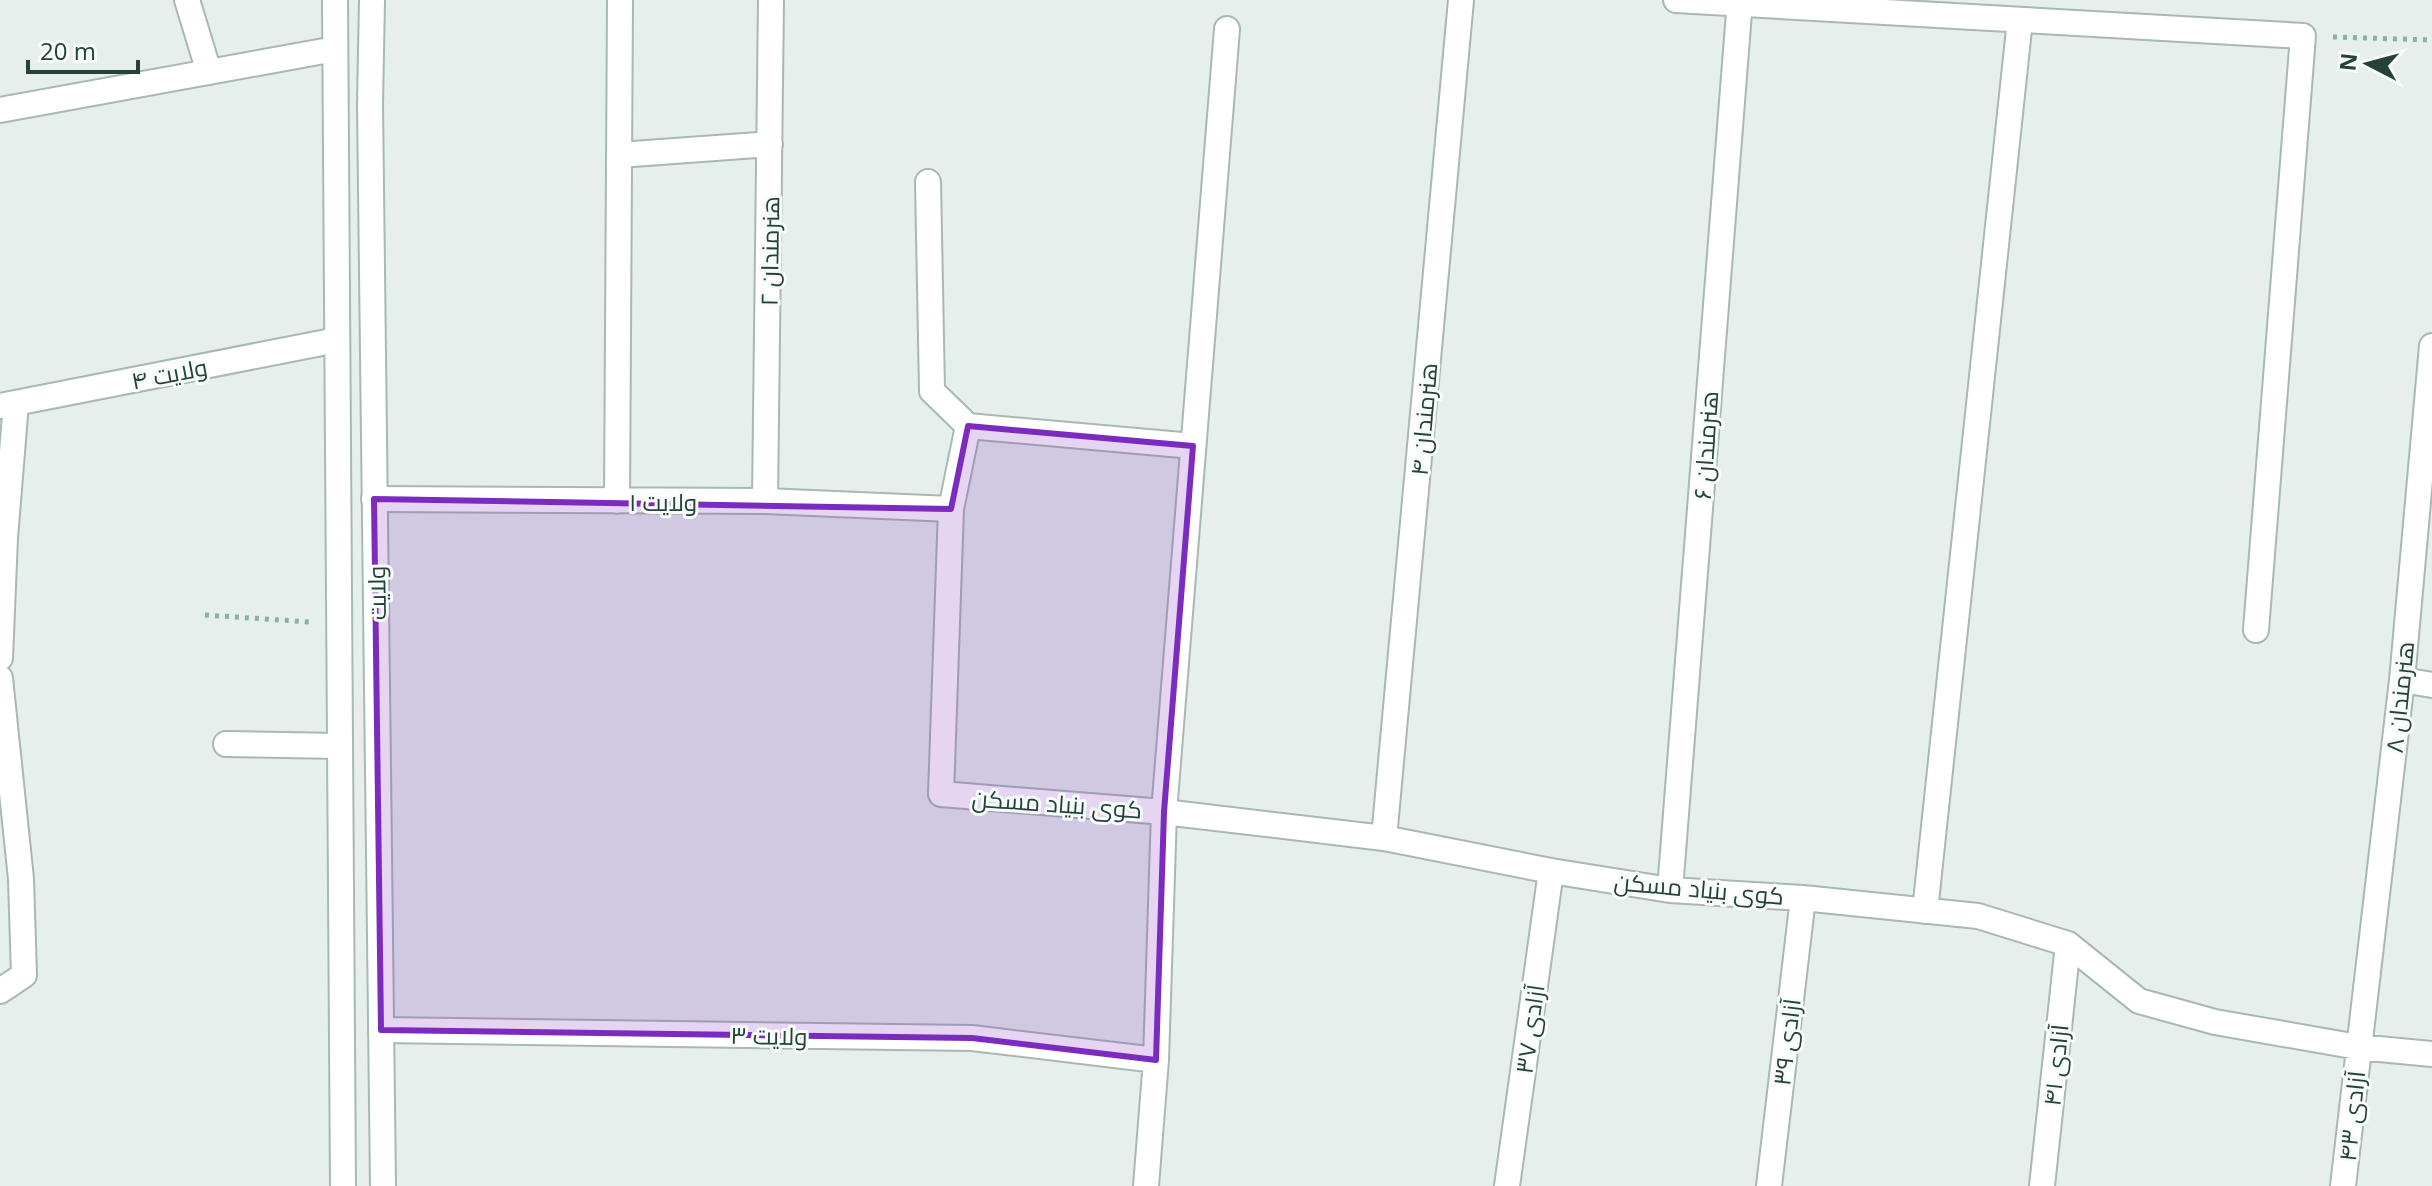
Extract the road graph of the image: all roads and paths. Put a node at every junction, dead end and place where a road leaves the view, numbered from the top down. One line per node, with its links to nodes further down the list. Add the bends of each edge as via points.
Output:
1 (187, 0): 14 (street)
2 (335, 0): 13 (street, ولایت)
3 (372, 0): 24 (street, ولایت)
4 (620, 0): 17 (street)
5 (771, 0): 16 (street, هنرمندان ۲)
6 (1461, 0): 39 (street, هنرمندان ۴)
7 (1676, 0): 8 (street)
8 (1740, 2): 9 (street); 41 (street, هنرمندان ۶)
9 (2020, 20): 11 (street); 43 (street)
10 (1227, 29): 23 (street)
11 (2303, 36): 12 (path); 31 (street)
12 (2432, 40)
13 (335, 49): 14 (street); 19 (street, ولایت)
14 (209, 72): 15 (street)
15 (0, 110)
16 (770, 144): 17 (street); 26 (street, هنرمندان ۲)
17 (619, 155): 25 (street)
18 (928, 182): 22 (street, via 932,391)
19 (337, 340): 21 (street, ولایت ۴); 30 (street, ولایت)
20 (2432, 354): 28 (street, هنرمندان ۸)
21 (8, 404): 32 (street)
22 (968, 426): 23 (street); 27 (street)
23 (1193, 446): 38 (street)
24 (374, 499): 25 (street, ولایت ۱); 46 (street, ولایت)
25 (617, 501): 26 (street, ولایت ۱)
26 (765, 501): 27 (street, ولایت ۱)
27 (951, 509): 38 (street, کوی بنیاد مسکن, via 941,794)
28 (2423, 548): 34 (street, هنرمندان ۸)
29 (205, 615): 30 (path)
30 (339, 624): 37 (street, ولایت)
31 (2256, 630)
32 (0, 658)
33 (0, 678): 45 (street, via 21,879 24,975)
34 (2402, 680): 35 (street); 47 (street, هنرمندان ۸)
35 (2432, 685)
36 (226, 744): 37 (street)
37 (340, 746): 50 (street, ولایت)
38 (1164, 812): 39 (street, کوی بنیاد مسکن); 49 (street)
39 (1384, 838): 40 (street, کوی بنیاد مسکن)
40 (1551, 871): 41 (street, کوی بنیاد مسکن); 53 (street, آزادی ۳۷)
41 (1670, 890): 42 (street, کوی بنیاد مسکن)
42 (1803, 898): 43 (street, کوی بنیاد مسکن); 54 (street, آزادی ۳۹)
43 (1925, 911): 44 (street, کوی بنیاد مسکن, via 1978,916)
44 (2068, 944): 47 (street, کوی بنیاد مسکن, via 2139,1001 2215,1022); 55 (street, آزادی ۴۱)
45 (0, 991)
46 (381, 1030): 49 (street, ولایت ۳, via 972,1038); 51 (street, ولایت)
47 (2358, 1047): 48 (street, کوی بنیاد مسکن); 56 (street, آزادی ۴۳)
48 (2432, 1054)
49 (1156, 1060): 52 (street)
50 (343, 1186)
51 (383, 1186)
52 (1146, 1186)
53 (1507, 1186)
54 (1769, 1186)
55 (2042, 1186)
56 (2343, 1186)

